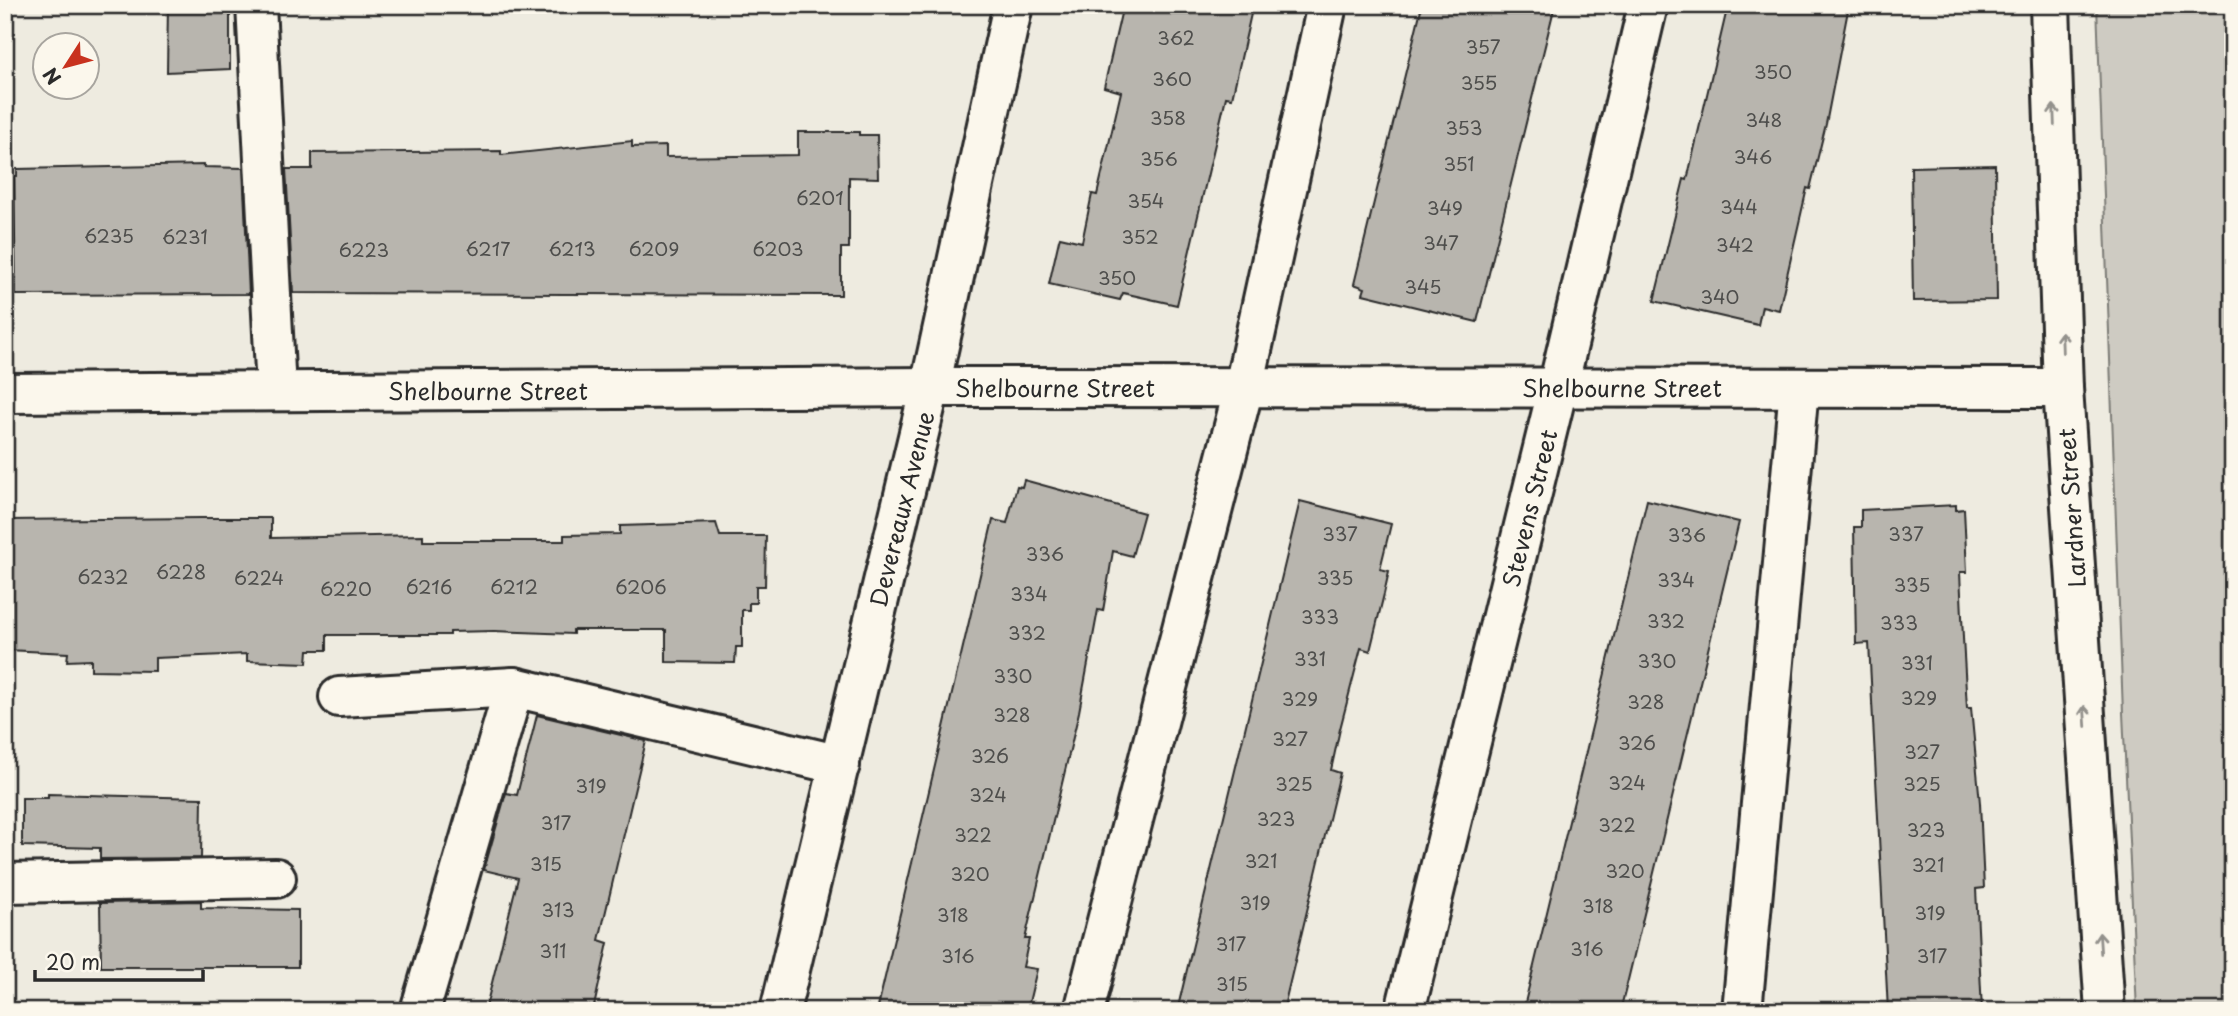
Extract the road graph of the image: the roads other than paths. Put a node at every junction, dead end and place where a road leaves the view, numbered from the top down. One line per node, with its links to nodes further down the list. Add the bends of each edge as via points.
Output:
1 (256, 5): 11 (street)
2 (1013, 5): 6 (street, Devereaux Avenue)
3 (1326, 5): 7 (street)
4 (1648, 5): 8 (street, Stevens Street)
5 (2050, 5): 10 (street, Lardner Street, one-way to 5)
6 (930, 387): 7 (street, Shelbourne Street); 11 (street, Shelbourne Street); 15 (street, Devereaux Avenue)
7 (1244, 387): 8 (street, Shelbourne Street); 20 (street)
8 (1559, 387): 9 (street, Shelbourne Street); 21 (street, Stevens Street)
9 (1799, 387): 10 (street, Shelbourne Street); 22 (street)
10 (2063, 388): 23 (street, Lardner Street, one-way to 10)
11 (276, 391): 12 (street, Shelbourne Street)
12 (5, 393)
13 (514, 687): 14 (street); 15 (street); 18 (street)
14 (339, 697)
15 (840, 765): 19 (street, Devereaux Avenue)
16 (276, 877): 17 (street)
17 (5, 883)
18 (420, 1011)
19 (780, 1011)
20 (1084, 1011)
21 (1405, 1011)
22 (1742, 1011)
23 (2105, 1011)

